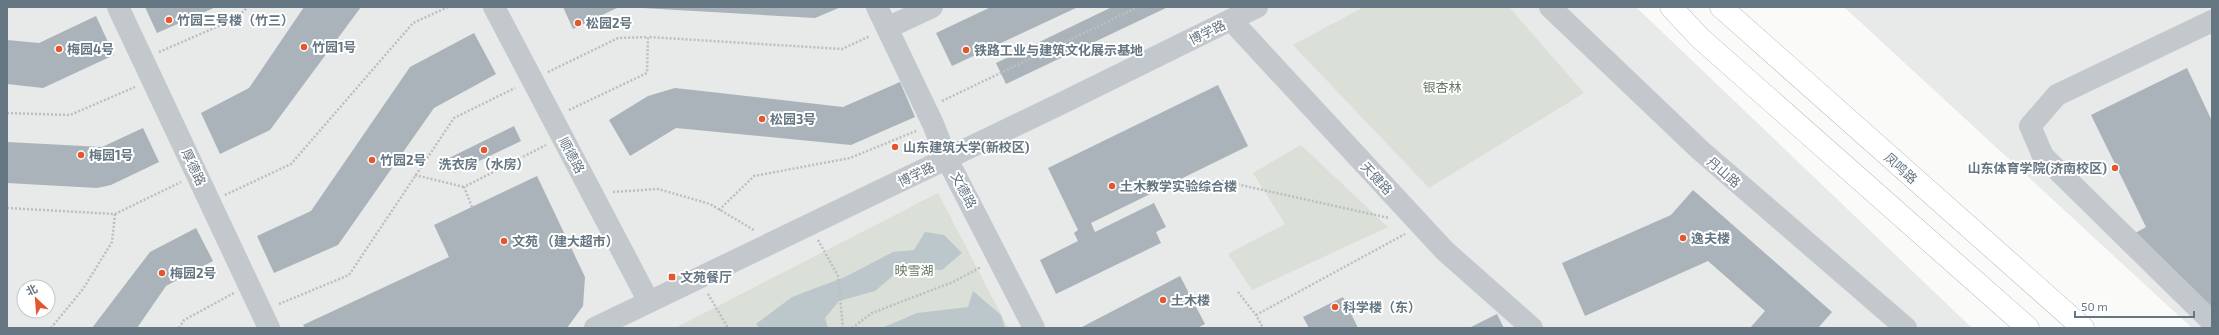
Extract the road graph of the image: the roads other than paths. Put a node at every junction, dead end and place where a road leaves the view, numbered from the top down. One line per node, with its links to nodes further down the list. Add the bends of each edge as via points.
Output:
1 (118, 7): 14 (street, 厚德路)
2 (494, 7): 13 (street, 顺德路)
3 (877, 7): 11 (street, 文德路)
4 (932, 7): 11 (street)
5 (1257, 7): 9 (street, 博学路)
6 (1550, 7): 16 (street, 丹山路, via 1700,150)
7 (1671, 7): 20 (main road, via 1700,38)
8 (1721, 7): 21 (main road, 凤鸣路)
9 (1231, 20): 12 (street, 博学路); 19 (street, 天健路, via 1445,252)
10 (2212, 22): 15 (street, via 2058,95 2030,126 2043,156)
11 (887, 28): 12 (street, 文德路)
12 (947, 158): 13 (street, 博学路); 18 (street, 文德路)
13 (649, 302): 17 (street, 博学路)
14 (266, 320)
15 (2212, 322)
16 (1898, 325)
17 (595, 328)
18 (1034, 328)
19 (1532, 328)
20 (2028, 328)
21 (2082, 328)

